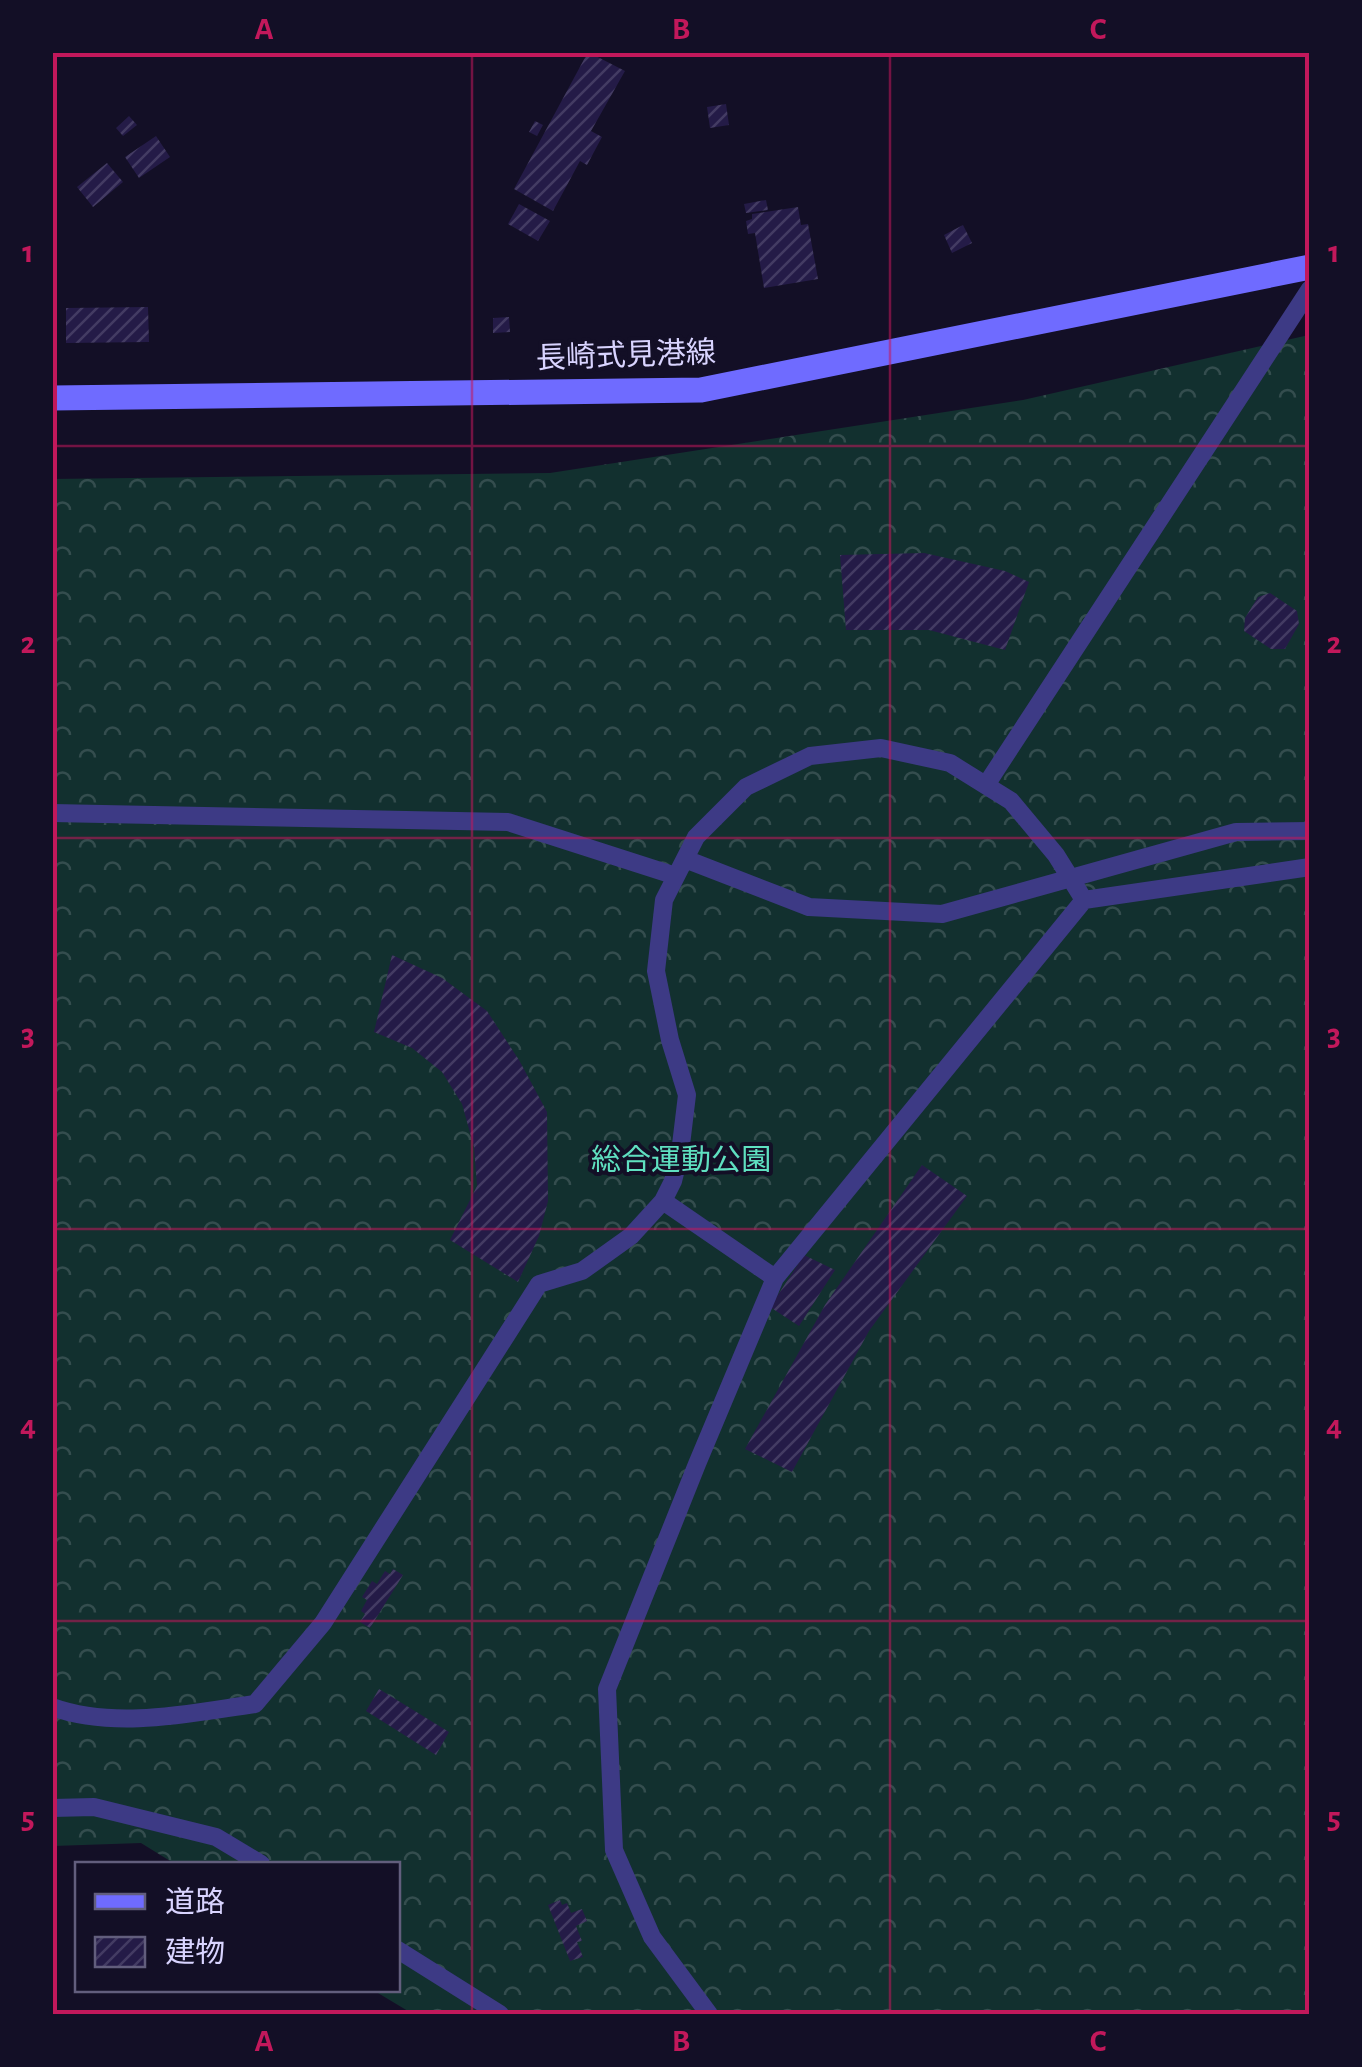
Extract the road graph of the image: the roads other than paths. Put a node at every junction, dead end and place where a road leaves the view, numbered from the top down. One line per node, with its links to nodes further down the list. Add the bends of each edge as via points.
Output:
1 (1310, 267): 3 (main road, 長崎式見港線, via 700,390)
2 (1310, 289): 4 (lane)
3 (52, 398)
4 (986, 785): 7 (lane, via 950,763 881,748 810,756 746,787 696,837); 9 (lane, via 1011,800)
5 (52, 813): 7 (lane, via 508,822)
6 (1310, 831): 9 (lane, via 1236,832)
7 (681, 868): 9 (lane, via 810,907 942,914); 11 (lane, via 664,900 656,970 687,1094 680,1153)
8 (1310, 868): 10 (lane)
9 (1071, 878): 10 (lane)
10 (1084, 900): 12 (lane)
11 (664, 1201): 12 (lane); 13 (lane, via 631,1236 582,1270 539,1284 324,1624 255,1704 160,1717 74,1715)
12 (775, 1278): 18 (lane, via 608,1689 614,1850 652,1937)
13 (52, 1708)
14 (52, 1808): 15 (lane, via 94,1807 216,1836)
15 (258, 1862)
16 (400, 1951): 17 (lane)
17 (500, 2014)
18 (709, 2014)

